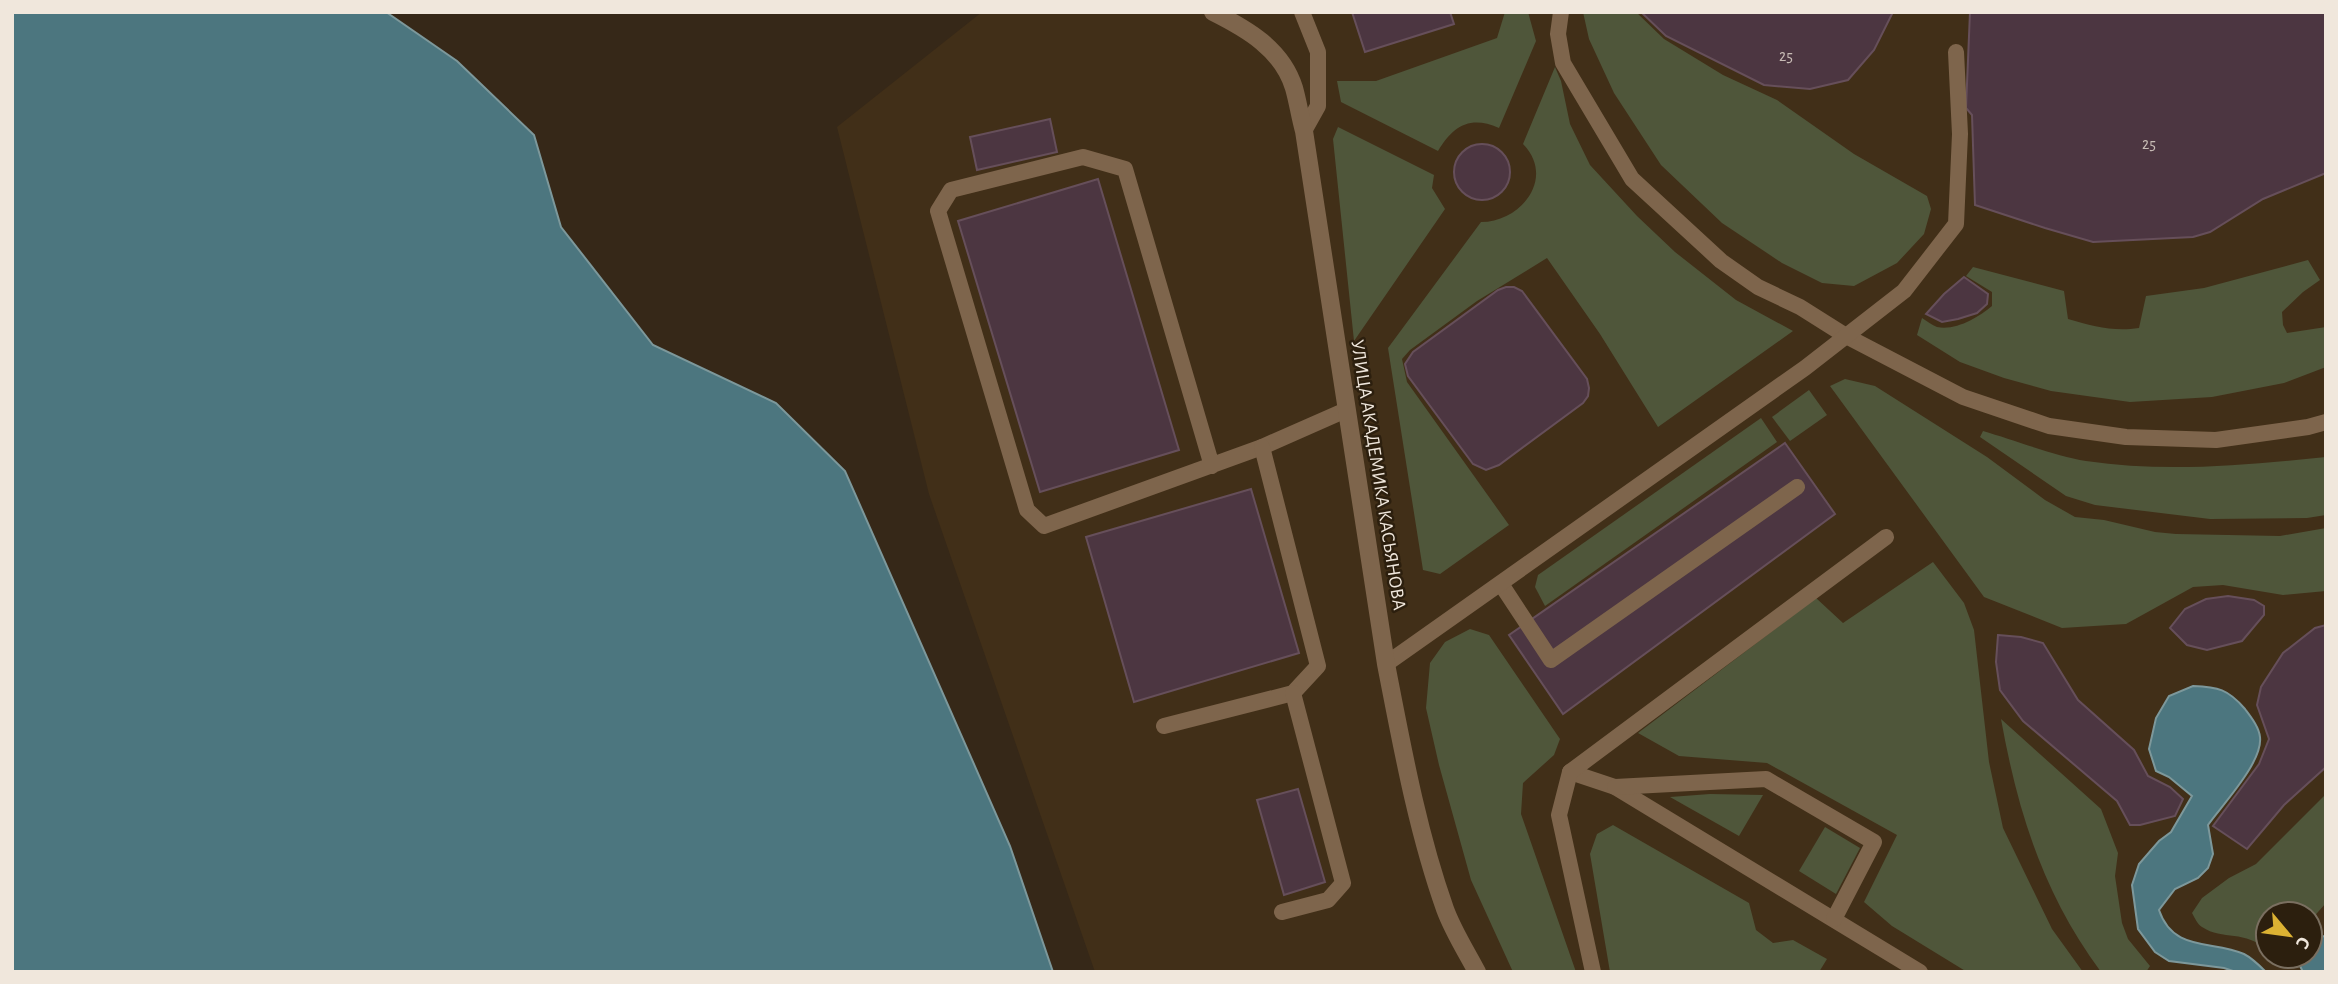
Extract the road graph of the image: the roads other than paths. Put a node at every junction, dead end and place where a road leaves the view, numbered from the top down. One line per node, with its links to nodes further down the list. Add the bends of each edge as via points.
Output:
1 (1213, 12): 5 (street, УЛИЦА АКАДЕМИКА КАСЬЯНОВА, via 1272,48 1293,85)
2 (1302, 12): 5 (lane, via 1318,52 1318,106)
3 (1561, 12): 6 (lane, via 1558,34 1563,63 1632,179 1721,261)
4 (1956, 52): 6 (lane, via 1960,134 1956,224 1904,291)
5 (1304, 131): 7 (street, УЛИЦА АКАДЕМИКА КАСЬЯНОВА)
6 (1846, 336): 8 (lane, via 1963,397 2049,426 2126,437 2216,440); 13 (lane)
7 (1346, 410): 9 (lane); 14 (street, УЛИЦА АКАДЕМИКА КАСЬЯНОВА)
8 (2326, 422)
9 (1262, 447): 10 (lane); 15 (lane, via 1318,666)
10 (1212, 466): 10 (lane, via 1044,526 1027,510 938,211 951,190 1083,157 1125,169)
11 (1797, 487): 13 (lane, via 1550,660)
12 (1886, 537): 17 (lane)
13 (1501, 584): 14 (lane)
14 (1386, 664): 21 (street, УЛИЦА АКАДЕМИКА КАСЬЯНОВА, via 1426,848 1446,912)
15 (1293, 693): 16 (lane); 19 (lane, via 1343,883 1328,900)
16 (1164, 726)
17 (1570, 772): 18 (lane); 22 (lane, via 1559,816)
18 (1615, 787): 20 (lane); 20 (lane, via 1766,779 1874,842)
19 (1282, 912)
20 (1834, 919): 23 (lane)
21 (1477, 972)
22 (1592, 972)
23 (1920, 972)

